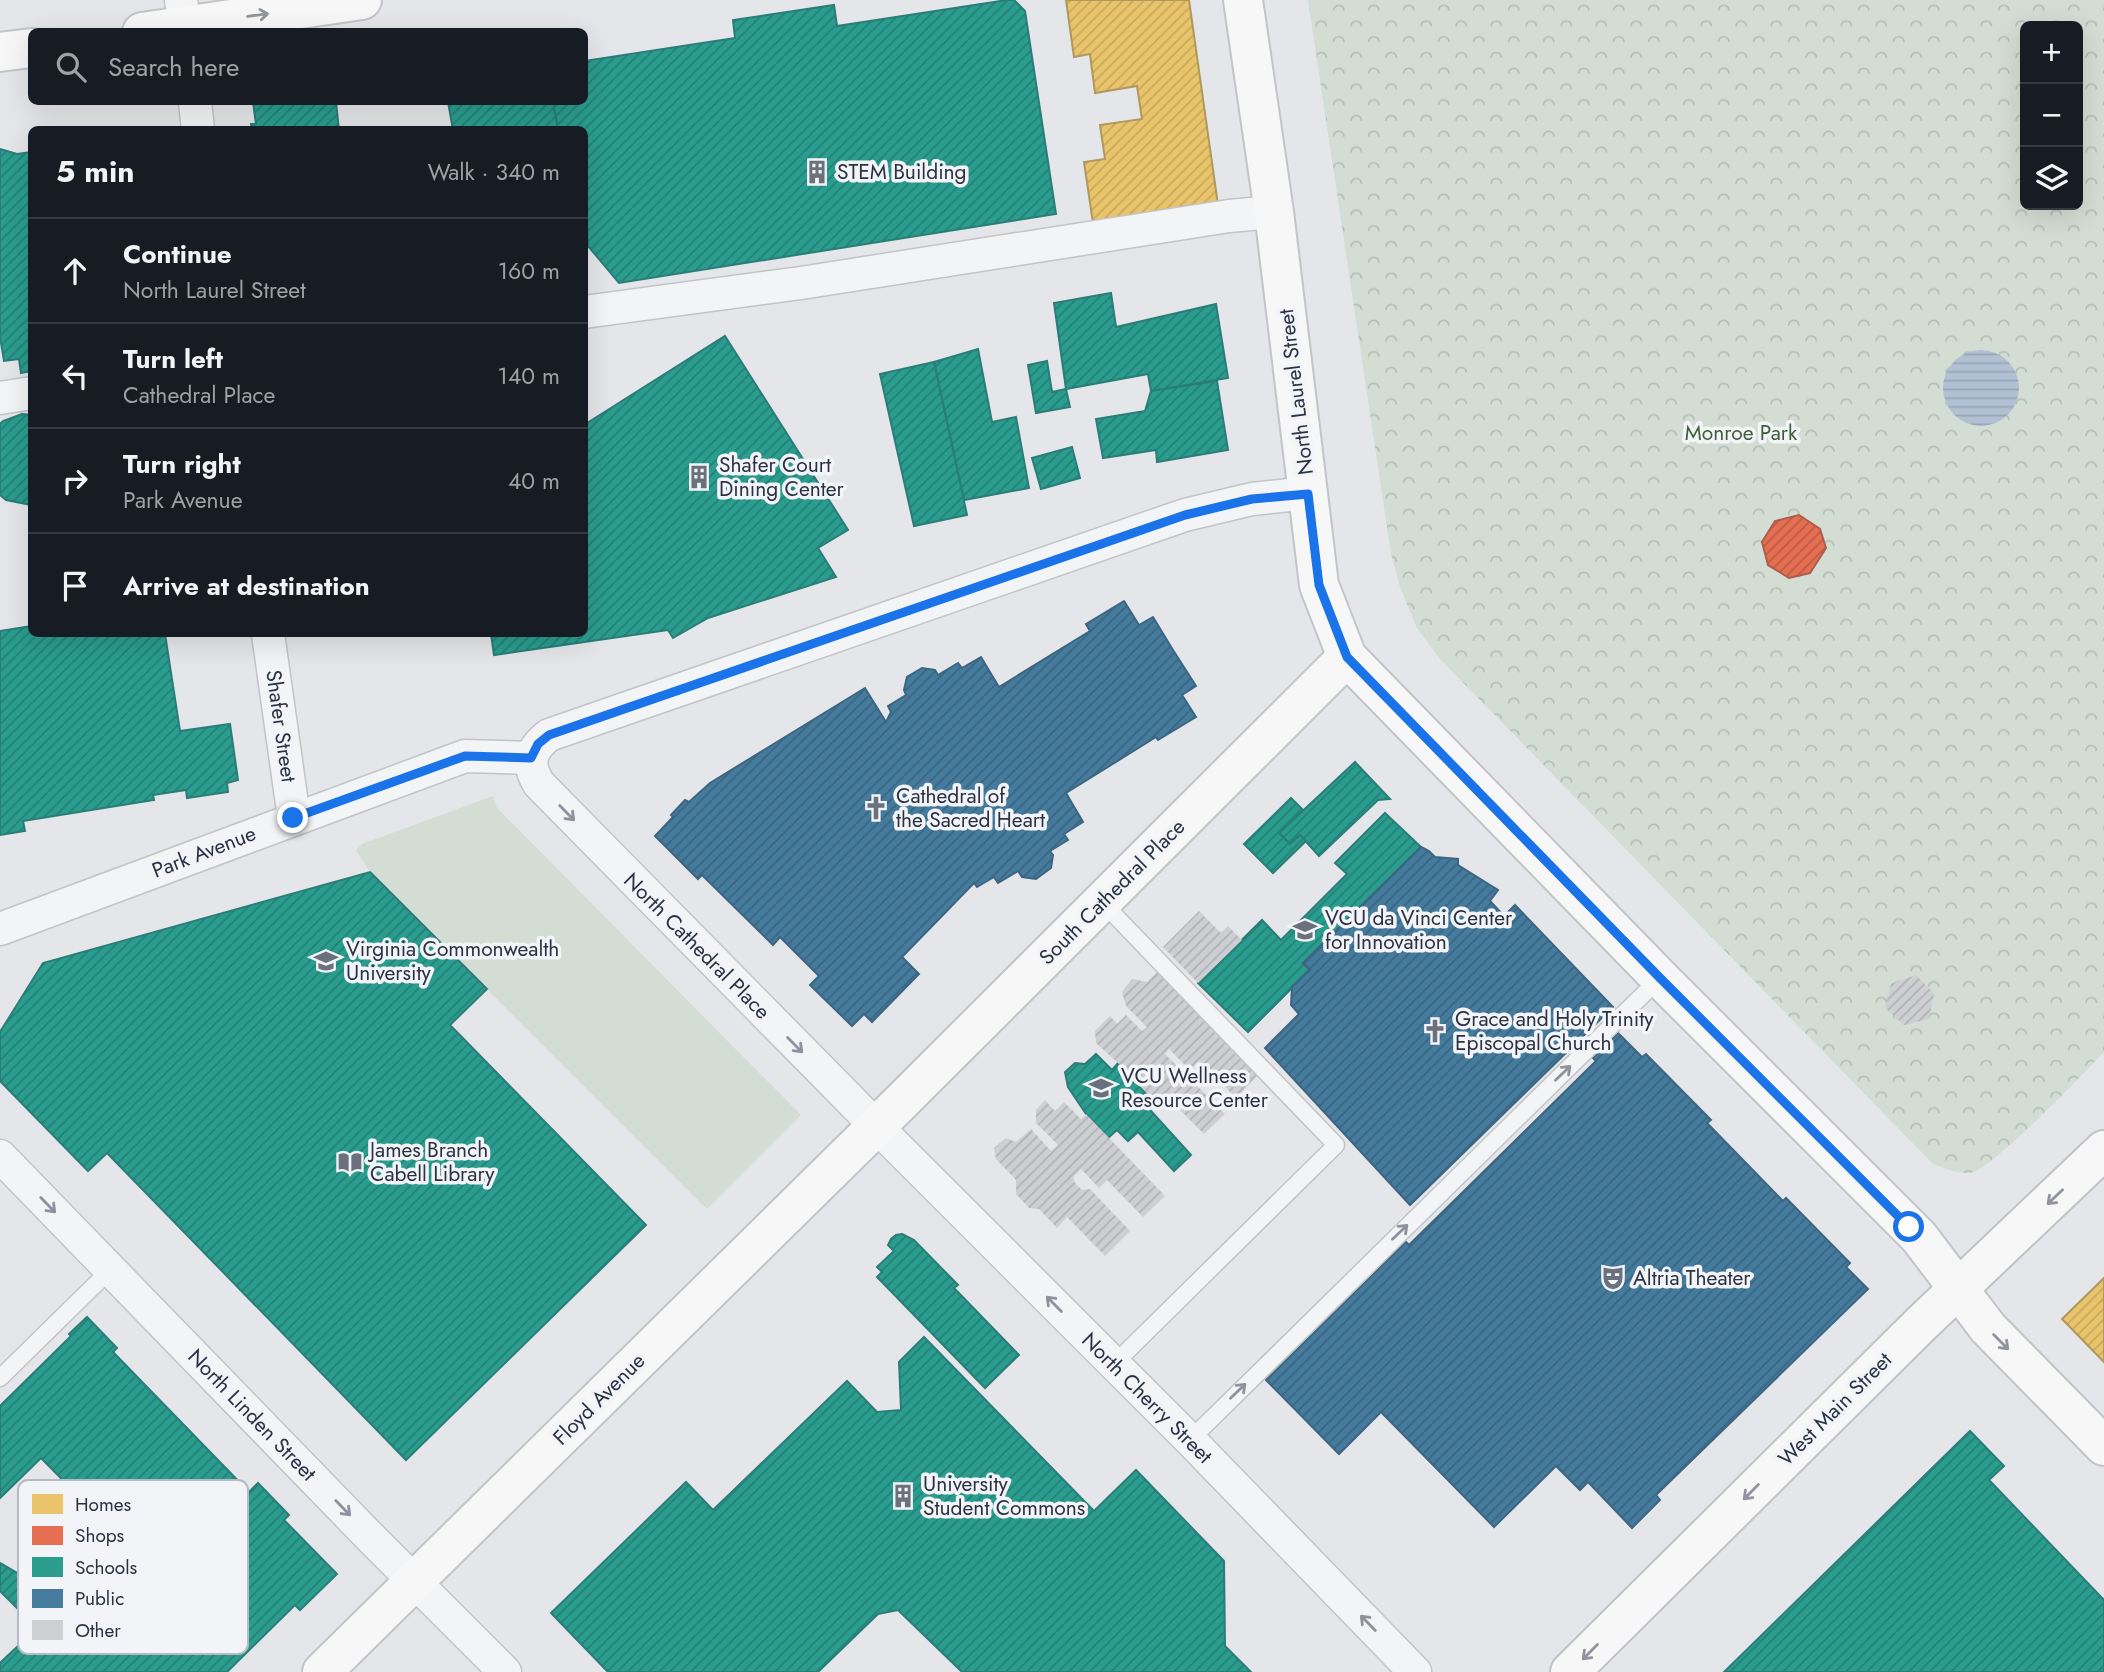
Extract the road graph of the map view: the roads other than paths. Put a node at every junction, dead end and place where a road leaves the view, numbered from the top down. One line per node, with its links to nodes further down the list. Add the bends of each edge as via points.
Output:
1 (362, 0): 3 (street, one-way to 1)
2 (1243, 0): 9 (street, North Laurel Street)
3 (183, 13): 4 (street)
4 (151, 28)
5 (28, 48): 6 (street)
6 (0, 52)
7 (195, 105): 8 (street)
8 (198, 126)
9 (1274, 212): 10 (street); 13 (street, North Laurel Street)
10 (588, 312)
11 (28, 394): 12 (street)
12 (0, 398)
13 (1308, 494): 15 (street, North Laurel Street, via 1319,585); 16 (street, via 1252,499 1185,515 549,735)
14 (268, 637): 17 (street, Shafer Street)
15 (1347, 657): 18 (street, South Cathedral Place); 20 (street, North Laurel Street)
16 (531, 758): 17 (street, Park Avenue, via 465,756); 21 (street, North Cathedral Place, one-way to 21, via 539,785)
17 (293, 818): 19 (street, Park Avenue)
18 (1102, 902): 21 (street, South Cathedral Place); 26 (lane, via 1336,1145)
19 (0, 929)
20 (1660, 978): 25 (street, North Laurel Street, via 1919,1237); 28 (lane, one-way to 20)
21 (876, 1126): 26 (street, North Cherry Street, one-way to 21); 30 (street, Floyd Avenue)
22 (2104, 1150): 25 (street, West Main Street, one-way to 25)
23 (0, 1156): 24 (street, North Linden Street, one-way to 24)
24 (111, 1269): 27 (lane); 30 (street, North Linden Street, one-way to 30)
25 (1958, 1289): 29 (street, North Laurel Street, one-way to 29, via 1987,1328); 34 (street, West Main Street, one-way to 34)
26 (1114, 1364): 28 (street, North Cherry Street)
27 (0, 1378)
28 (1190, 1440): 33 (street, North Cherry Street, one-way to 28)
29 (2104, 1446)
30 (414, 1582): 31 (street, Floyd Avenue); 32 (street, North Linden Street)
31 (322, 1672)
32 (505, 1672)
33 (1415, 1672)
34 (1570, 1672)

